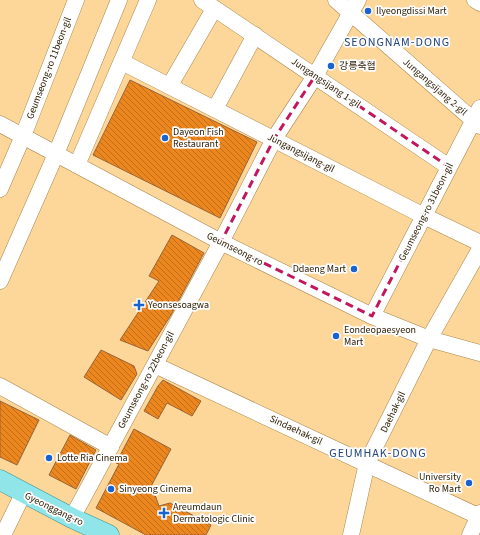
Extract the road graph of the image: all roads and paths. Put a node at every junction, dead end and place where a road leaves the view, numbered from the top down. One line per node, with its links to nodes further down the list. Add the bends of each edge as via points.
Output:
1 (76, 0): 16 (street, Geumseong-ro 11beon-gil)
2 (119, 0): 18 (street)
3 (148, 0): 10 (street)
4 (336, 0): 8 (street, Jungangsijang 2-gil)
5 (475, 0): 6 (street)
6 (480, 2)
7 (208, 4): 9 (street, Jungangsijang 1-gil); 12 (street)
8 (355, 7): 11 (street, Geumseong-ro 22beon-gil); 14 (street, Jungangsijang 2-gil)
9 (255, 35): 11 (street, Jungangsijang 1-gil); 13 (street)
10 (122, 62): 12 (street, Jungangsijang-gil); 19 (street)
11 (315, 76): 17 (street, Geumseong-ro 22beon-gil); 20 (street, Jungangsijang 1-gil)
12 (170, 85): 13 (street, Jungangsijang-gil)
13 (215, 109): 17 (street, Jungangsijang-gil)
14 (478, 118): 20 (street, Geumseong-ro 31beon-gil)
15 (0, 124): 16 (street, Geumseong-ro)
16 (23, 136): 18 (street, Geumseong-ro); 21 (street, Geumseong-ro 11beon-gil)
17 (274, 139): 22 (street, Jungangsijang-gil); 23 (street, Geumseong-ro 22beon-gil)
18 (56, 154): 19 (street, Geumseong-ro); 26 (street)
19 (78, 165): 23 (street, Geumseong-ro)
20 (449, 167): 22 (street, Geumseong-ro 31beon-gil)
21 (0, 189)
22 (424, 216): 24 (street, Jungangsijang-gil); 27 (street, Geumseong-ro 31beon-gil)
23 (221, 242): 27 (street, Geumseong-ro); 30 (street, Geumseong-ro 22beon-gil)
24 (480, 243)
25 (480, 249): 28 (street, Daehak-gil)
26 (0, 281)
27 (372, 316): 28 (street, Geumseong-ro)
28 (430, 338): 29 (street, Geumseong-ro); 33 (street, Daehak-gil)
29 (480, 353)
30 (154, 365): 32 (street, Geumseong-ro 22beon-gil); 33 (street, Sindaehak-gil)
31 (0, 386): 32 (street)
32 (111, 447): 37 (street, Geumseong-ro 22beon-gil)
33 (368, 463): 36 (street, Sindaehak-gil); 40 (street, Daehak-gil)
34 (0, 480): 35 (main road, Gyeonggang-ro)
35 (23, 494): 37 (main road, Gyeonggang-ro); 39 (street)
36 (480, 515): 41 (street)
37 (72, 518): 38 (main road, Gyeonggang-ro)
38 (101, 533)
39 (3, 535)
40 (351, 535)
41 (470, 535)

